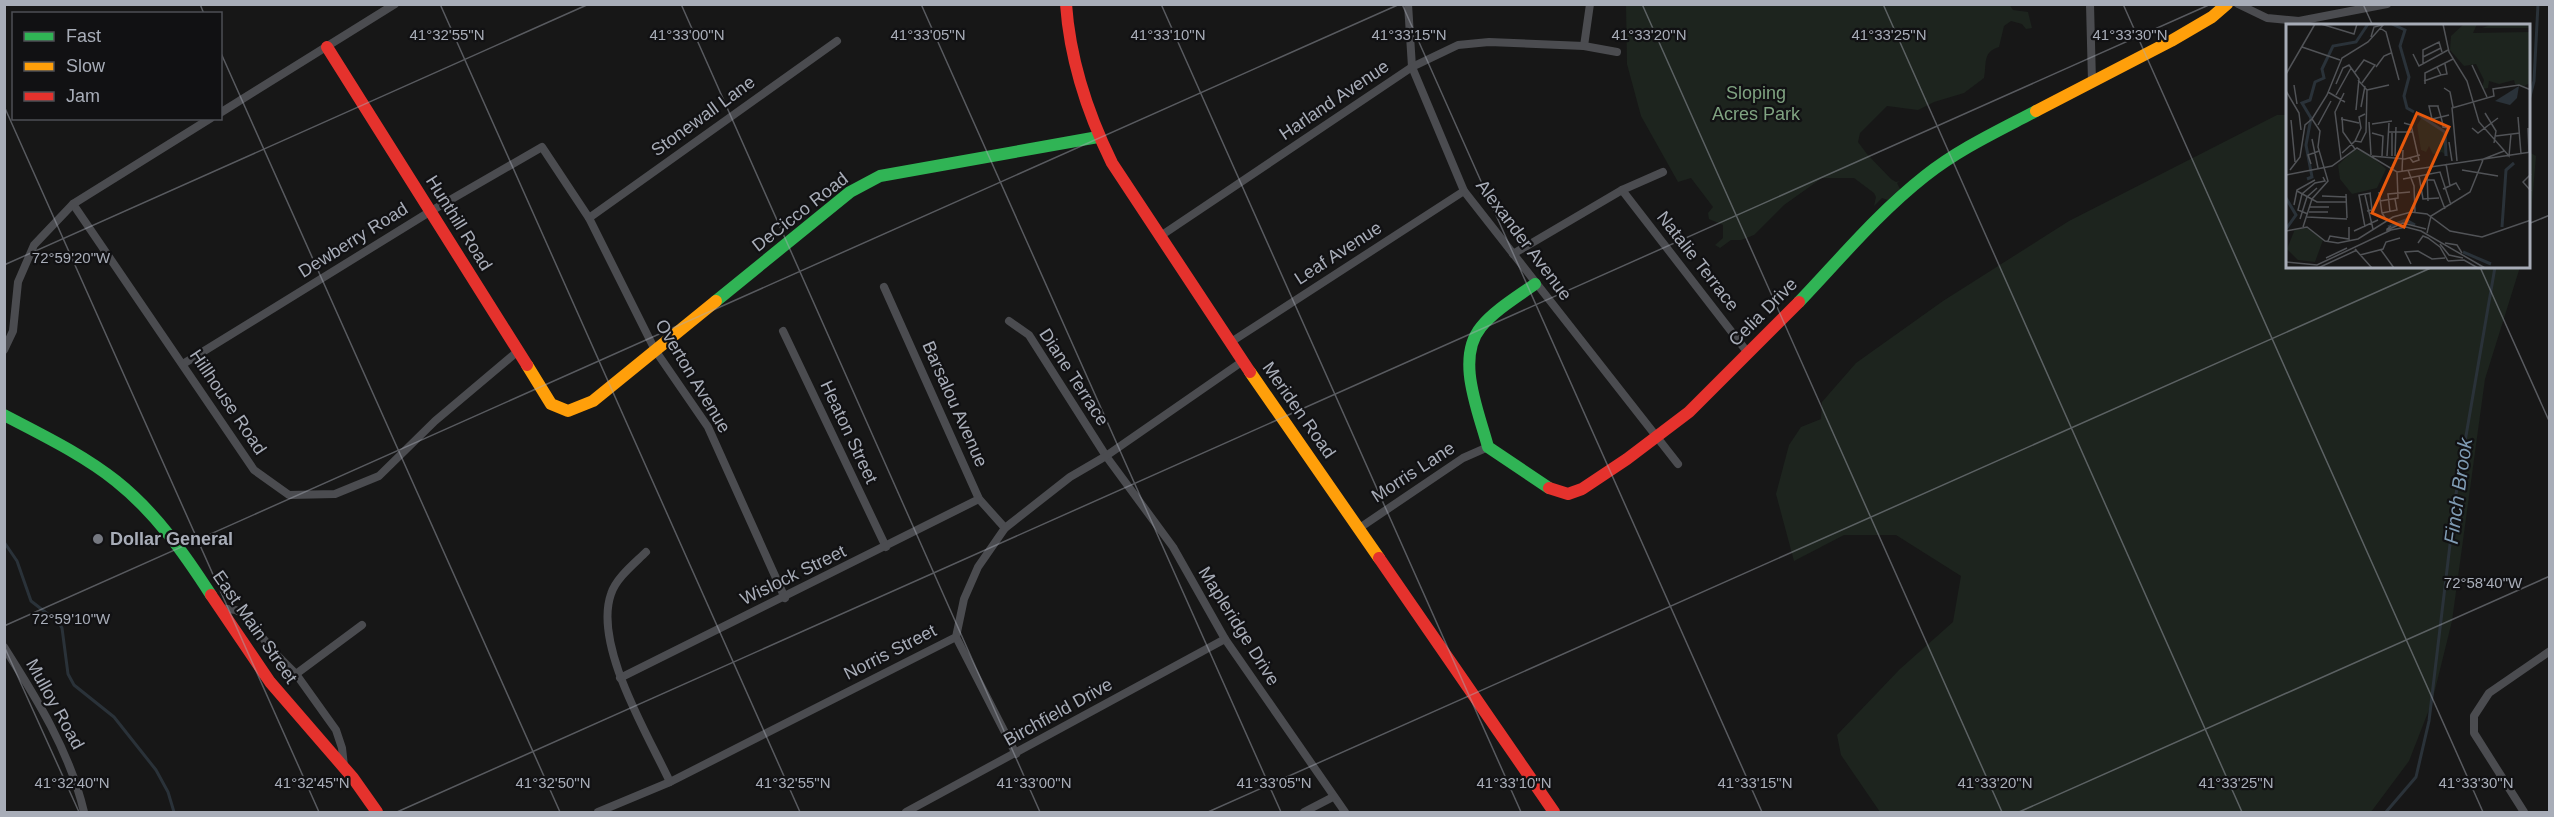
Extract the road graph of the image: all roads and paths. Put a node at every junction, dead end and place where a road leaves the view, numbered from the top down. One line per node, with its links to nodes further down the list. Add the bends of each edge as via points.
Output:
1 (395, 4): 10 (street)
2 (1066, 4): 17 (street, Meriden Road, via 1076,64)
3 (1408, 4): 13 (street, Alexander Avenue)
4 (1590, 4): 11 (street)
5 (2090, 4): 14 (street)
6 (2227, 4): 14 (street, Celia Drive, via 2212,17)
7 (2238, 4): 8 (street, via 2267,18 2299,21)
8 (2388, 4)
9 (837, 41): 24 (street, Stonewall Lane)
10 (327, 46): 15 (street); 23 (street, Hunthill Road)
11 (1584, 46): 12 (street, Harland Avenue); 13 (street, Harland Avenue, via 1489,42 1458,45)
12 (1617, 52)
13 (1412, 67): 21 (street, Alexander Avenue); 25 (street, Harland Avenue)
14 (2092, 82): 35 (street, Celia Drive, via 1970,145 1925,176 1854,241)
15 (222, 112)
16 (208, 120): 22 (street)
17 (1098, 137): 25 (street, Meriden Road); 33 (street, DeCicco Road, via 880,176 850,192)
18 (542, 147): 23 (street, Dewberry Road); 24 (street, Overton Avenue)
19 (1663, 172): 20 (street)
20 (1622, 190): 26 (street); 35 (street, Natalie Terrace)
21 (1464, 191): 26 (street, Alexander Avenue); 31 (street, Leaf Avenue)
22 (73, 204): 32 (street, via 34,245 18,282 13,331); 37 (street, Hillhouse Road)
23 (430, 211): 34 (street, Hunthill Road); 37 (street, Dewberry Road)
24 (589, 218): 33 (street, Overton Avenue)
25 (1159, 237): 31 (street, Meriden Road)
26 (1513, 254): 27 (street, Alexander Avenue)
27 (1535, 284): 40 (street, Alexander Avenue); 41 (street, via 1480,328 1468,356)
28 (884, 287): 44 (street, Barsalou Avenue)
29 (1009, 321): 42 (street, Diane Terrace, via 1029,335)
30 (783, 331): 47 (street, Heaton Street)
31 (1231, 342): 36 (street, Meriden Road)
32 (4, 350)
33 (655, 350): 38 (street, DeCicco Road, via 593,402); 49 (street, Overton Avenue, via 708,427)
34 (518, 351): 37 (street, Hillhouse Road, via 435,421 379,476 335,494 289,495 254,470); 38 (street, Hunthill Road, via 551,404)
35 (1748, 353): 40 (street, Celia Drive, via 1689,412)
36 (1243, 361): 42 (street, Norris Street); 46 (street, Meriden Road)
37 (183, 364)
38 (568, 411)
39 (4, 415): 50 (street, East Main Street, via 98,468 129,493 159,522)
40 (1657, 437): 41 (street, Celia Drive, via 1582,489 1568,494 1552,490); 43 (street, Alexander Avenue)
41 (1488, 447): 46 (street, Morris Lane, via 1463,458)
42 (1106, 456): 45 (street, Norris Street, via 1070,477); 53 (street, Mapleridge Drive, via 1173,547)
43 (1678, 464)
44 (979, 499): 45 (street, Barsalou Avenue); 47 (street, Wislock Street)
45 (1005, 528): 52 (street, Norris Street, via 978,567 964,599)
46 (1358, 529): 68 (street, Meriden Road)
47 (886, 547): 49 (street, Wislock Street)
48 (646, 552): 57 (street, via 611,593 607,629)
49 (785, 598): 57 (street, Wislock Street)
50 (219, 608): 56 (street, via 243,614); 59 (street, East Main Street, via 279,694)
51 (362, 625): 56 (street)
52 (956, 636): 58 (street); 60 (street, Norris Street)
53 (1225, 639): 58 (street, Birchfield Drive); 61 (street, Mapleridge Drive)
54 (4, 647): 62 (street, Mulloy Road, via 61,746)
55 (2550, 651): 69 (street, via 2489,693 2474,716 2474,733)
56 (296, 674): 59 (street, via 338,734)
57 (620, 678): 60 (street)
58 (1016, 754): 65 (street, Birchfield Drive)
59 (344, 766): 63 (street, East Main Street)
60 (670, 782): 64 (street, Norris Street)
61 (1333, 797): 66 (street); 67 (street, Mapleridge Drive)
62 (84, 813)
63 (377, 813)
64 (598, 813)
65 (906, 813)
66 (1304, 813)
67 (1345, 813)
68 (1554, 813)
69 (2524, 813)

